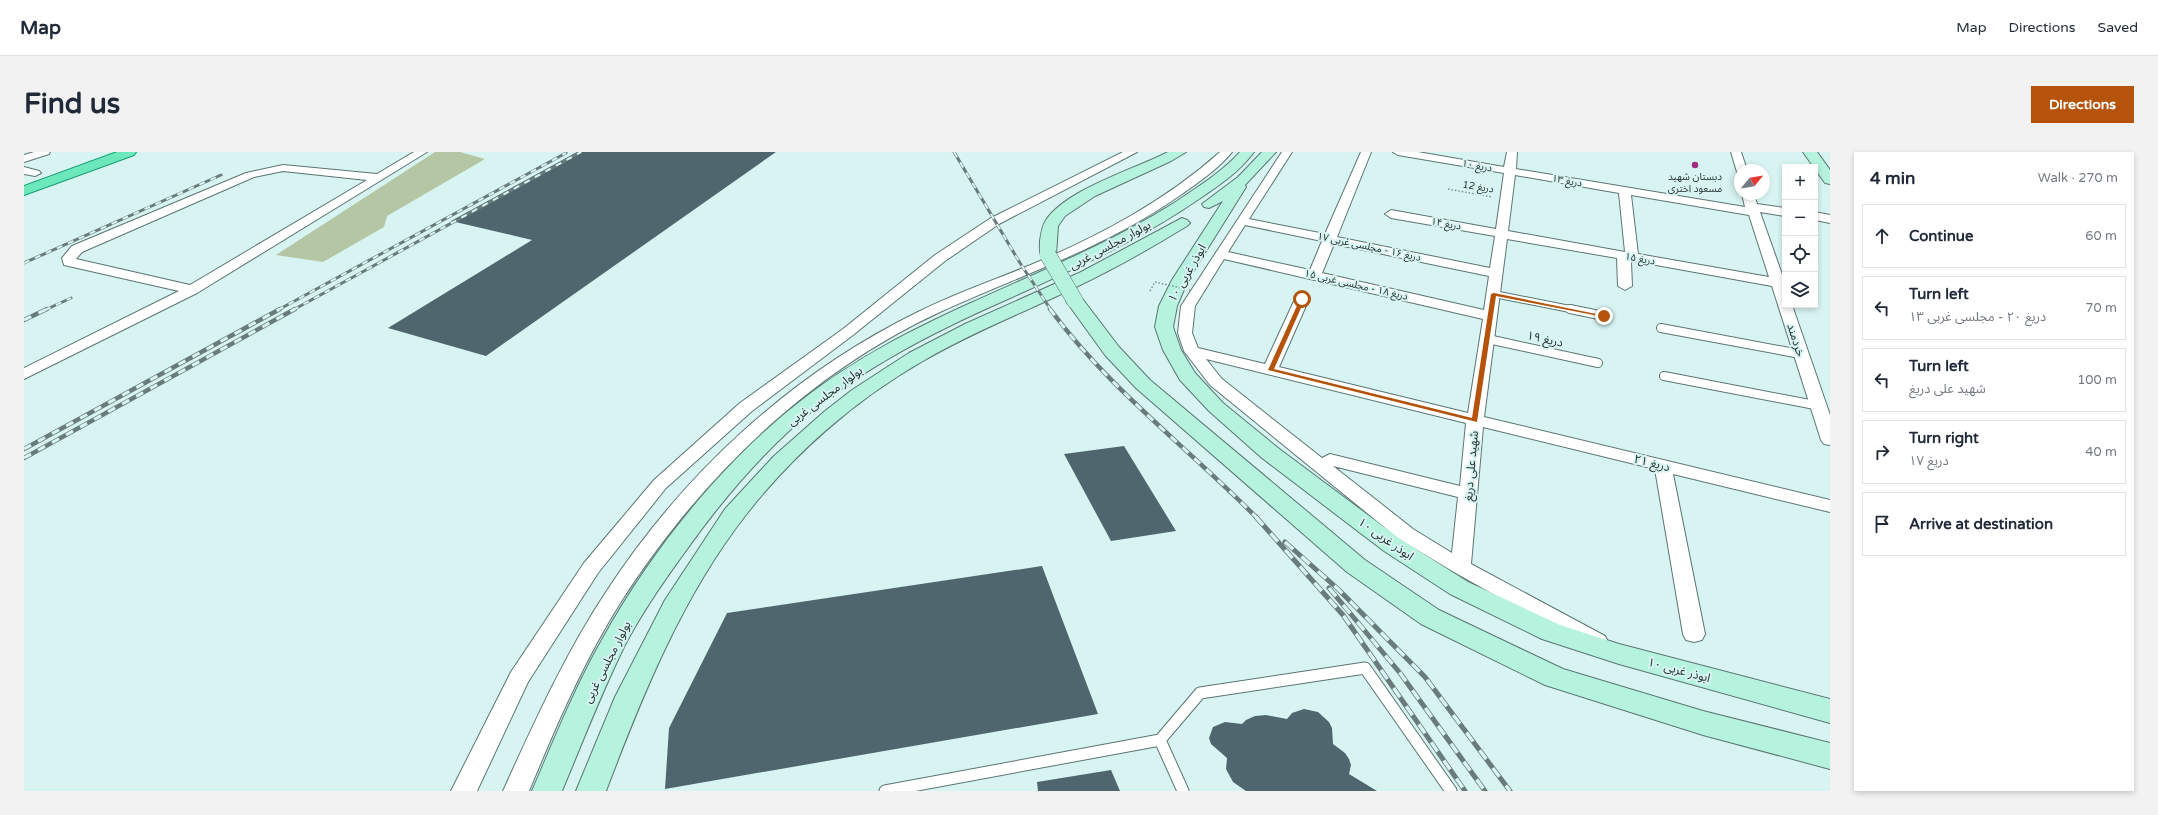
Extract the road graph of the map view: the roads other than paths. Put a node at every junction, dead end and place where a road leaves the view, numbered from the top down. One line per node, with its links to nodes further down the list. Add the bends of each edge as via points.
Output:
1 (45, 152): 16 (street)
2 (95, 152): 19 (main road)
3 (129, 152): 25 (main road)
4 (422, 152): 20 (street)
5 (1132, 152): 67 (street, via 995,221 940,258 848,332 746,407 660,484 591,568 519,678)
6 (1180, 152): 66 (main road, bridge, via 1082,197 1064,208 1053,222 1048,239 1048,255 1075,301 1100,336 1142,384 1356,566 1430,617 1555,677 1703,723)
7 (1227, 152): 68 (street, via 1175,193 1108,233 923,315 882,337 789,400 748,436 705,479 661,531 614,596 579,657)
8 (1247, 152): 69 (main road, بولوار مجلسی غربی, via 1214,183 1168,214 1097,254 979,305 862,367 814,400 761,445 708,502 654,576 612,646)
9 (1269, 152): 21 (main road, بولوار مجلسی غربی)
10 (1287, 152): 32 (street)
11 (1366, 152): 34 (street)
12 (1398, 152): 18 (street, دریغ ۱۰)
13 (1512, 152): 18 (street, شهید علی دریغ)
14 (1736, 152): 17 (street)
15 (1810, 152): 22 (main road)
16 (24, 159)
17 (1739, 164)
18 (1510, 171): 26 (street, دریغ ۱۳); 33 (street, شهید علی دریغ)
19 (28, 173)
20 (379, 178): 41 (street); 41 (street, via 283,168 250,174 77,249 69,258 69,262)
21 (1243, 180): 63 (main road, ابوذر غربی ۱۰, via 1180,280 1168,306 1164,327 1172,350 1187,376 1216,407 1270,453 1392,545 1459,588 1551,632); 70 (main road, بولوار مجلسی غربی, via 1148,244 943,342 883,378 838,410 788,454 736,511 686,584 650,650)
22 (1830, 180)
23 (1649, 183): 24 (street)
24 (1687, 189)
25 (24, 191)
26 (1625, 191): 27 (street, دریغ ۱۳); 36 (street)
27 (1747, 202): 28 (street, دریغ ۱۳); 39 (street, خردمند)
28 (1782, 211)
29 (1391, 214): 33 (street, دریغ ۱۴)
30 (1818, 216): 31 (street)
31 (1830, 218)
32 (1241, 221): 34 (street, دریغ ۱۶ - مجلسی غربی ۱۷); 35 (street)
33 (1502, 234): 36 (street, دریغ ۱۵); 37 (street, شهید علی دریغ)
34 (1329, 239): 37 (street, دریغ ۱۶ - مجلسی غربی ۱۷); 38 (street)
35 (1220, 254): 38 (street, دریغ ۱۸ - مجلسی غربی ۱۵); 48 (street, via 1188,306 1185,332)
36 (1628, 257): 39 (street, دریغ ۱۵); 40 (street)
37 (1497, 273): 42 (street, شهید علی دریغ)
38 (1314, 276): 44 (street, دریغ ۱۸ - مجلسی غربی ۱۵)
39 (1778, 282): 49 (street, خردمند)
40 (1625, 286)
41 (192, 290): 52 (street)
42 (1494, 294): 44 (street, شهید علی دریغ); 45 (lane)
43 (1302, 299): 51 (street)
44 (1491, 316): 47 (street, شهید علی دریغ)
45 (1604, 316)
46 (1661, 328): 49 (lane)
47 (1488, 339): 50 (lane, دریغ ۱۹); 55 (street, شهید علی دریغ)
48 (1192, 351): 51 (street, دریغ ۲۱); 61 (street, via 1216,382 1258,417 1406,534)
49 (1800, 354): 54 (street, خردمند)
50 (1598, 363)
51 (1270, 370): 55 (street, دریغ ۲۱)
52 (24, 374)
53 (1664, 376): 54 (lane)
54 (1820, 406): 56 (street, خردمند)
55 (1475, 420): 58 (street, دریغ ۲۱); 59 (street, شهید علی دریغ)
56 (1830, 440)
57 (1330, 460): 59 (street)
58 (1663, 466): 60 (street, دریغ ۲۱); 62 (street)
59 (1469, 494): 61 (street, شهید علی دریغ)
60 (1830, 506)
61 (1461, 567): 63 (street)
62 (1694, 634)
63 (1619, 654): 64 (main road, ابوذر غربی ۱۰)
64 (1830, 711)
65 (1160, 740): 71 (lane); 72 (lane); 73 (lane, via 1200,693 1365,668)
66 (1830, 756)
67 (464, 791)
68 (516, 791)
69 (546, 791)
70 (591, 791)
71 (885, 791)
72 (1183, 791)
73 (1451, 791)

